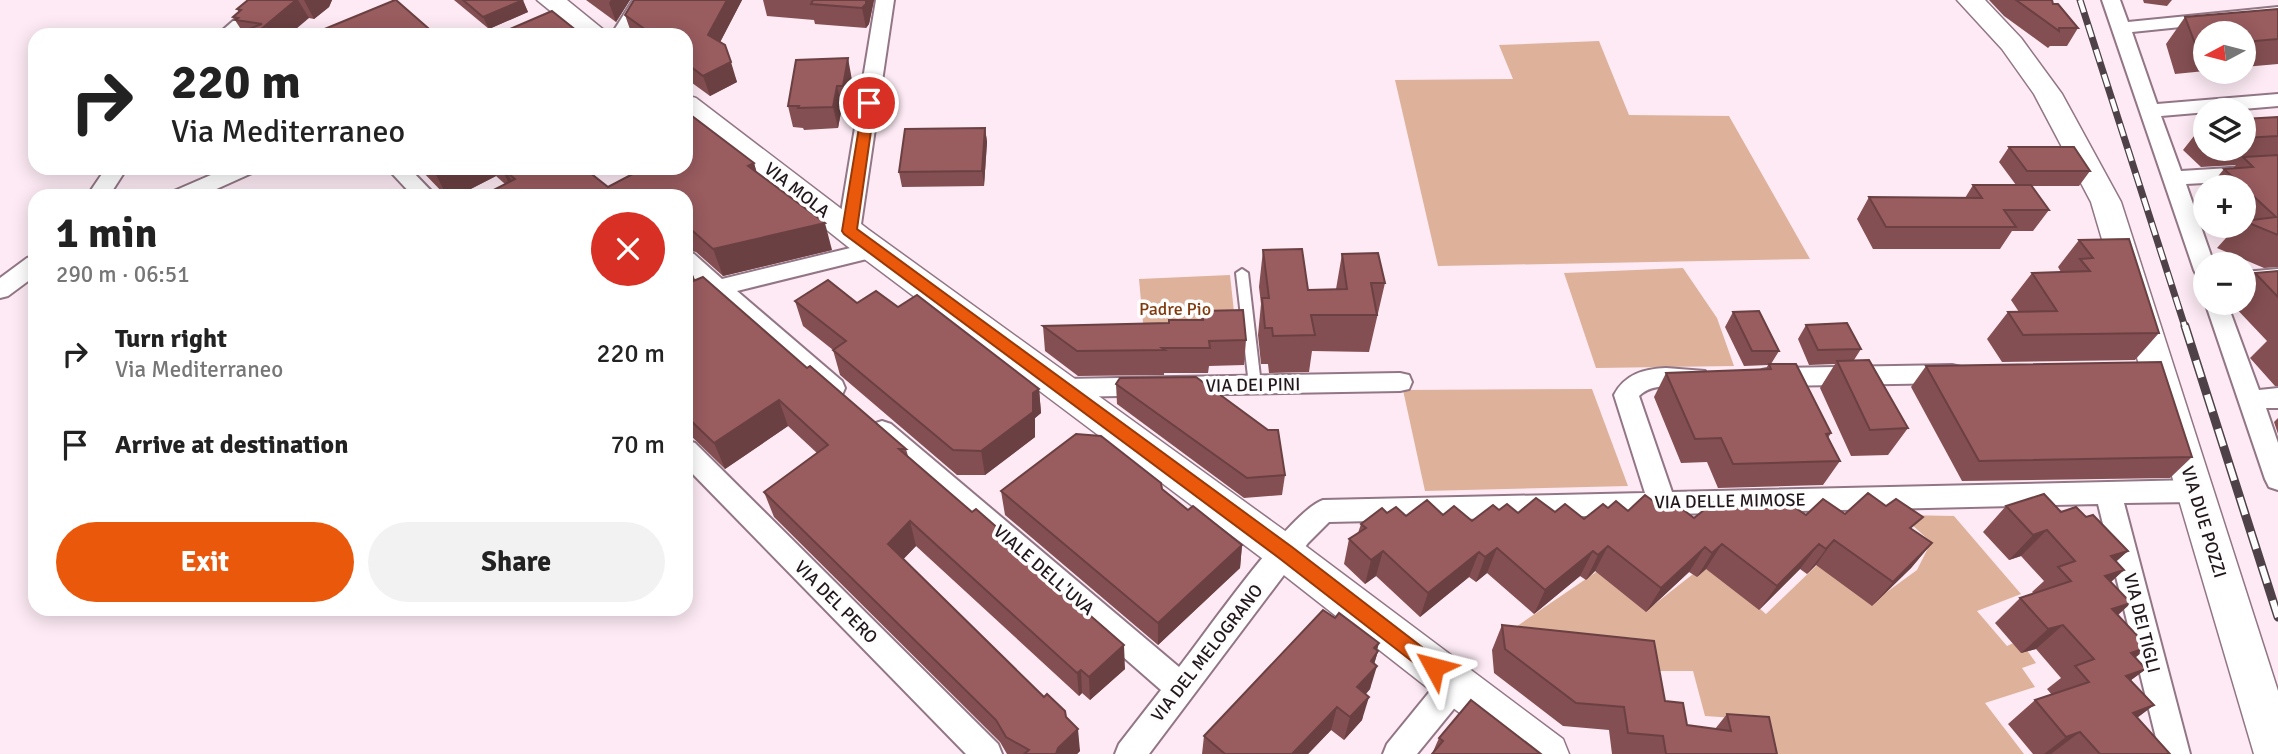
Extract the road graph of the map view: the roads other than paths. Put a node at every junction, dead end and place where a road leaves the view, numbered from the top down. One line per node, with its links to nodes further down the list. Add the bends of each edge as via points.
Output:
1 (268, 0): 8 (street)
2 (550, 0): 9 (main road)
3 (642, 0): 10 (street)
4 (885, 0): 21 (street)
5 (1970, 0): 42 (main road, VIA DUE POZZI, via 2032,72 2106,202 2142,371)
6 (2111, 0): 11 (street)
7 (2278, 12): 11 (street)
8 (234, 28)
9 (578, 28)
10 (624, 28)
11 (2121, 28): 13 (street)
12 (2278, 100): 13 (street)
13 (2150, 110): 18 (street)
14 (693, 113): 21 (main road, VIA MOLA)
15 (2278, 172): 18 (street)
16 (229, 175): 19 (street)
17 (404, 175): 20 (street)
18 (2173, 178): 22 (street)
19 (198, 189)
20 (418, 189)
21 (862, 240): 28 (street); 37 (main road, VIA MOLA)
22 (2199, 252)
23 (693, 266): 28 (street, VIALE DELL'UVA)
24 (28, 269): 29 (street)
25 (1242, 272): 36 (lane)
26 (2278, 277): 27 (street)
27 (2256, 279)
28 (717, 288): 30 (street); 47 (street, VIALE DELL'UVA)
29 (0, 290)
30 (693, 302)
31 (2220, 315): 39 (street)
32 (1976, 374): 33 (street)
33 (1754, 377)
34 (1726, 378): 44 (street, via 1643,379 1631,384 1626,395)
35 (1400, 382): 36 (street, VIA DEI PINI)
36 (1255, 385): 37 (street, VIA DEI PINI)
37 (1064, 388): 45 (main road, VIA MOLA)
38 (2278, 398): 39 (street)
39 (2250, 400): 41 (street)
40 (693, 457): 49 (street, VIA DEL PERO)
41 (2278, 479)
42 (2194, 491): 43 (street, VIA DELLE MIMOSE); 53 (main road, VIA DUE POZZI)
43 (2108, 492): 44 (street, VIA DELLE MIMOSE); 52 (street, VIA DEI TIGLI)
44 (1662, 503): 45 (street, VIA DELLE MIMOSE, via 1322,511)
45 (1285, 553): 46 (main road, VIA MOLA); 47 (street, VIA DEL MELOGRANO)
46 (1455, 684): 50 (street); 51 (main road, VIA MOLA)
47 (1180, 687): 48 (street, VIA DEL MELOGRANO)
48 (1137, 749)
49 (987, 754)
50 (1398, 754)
51 (1546, 754)
52 (2175, 754)
53 (2276, 754)

